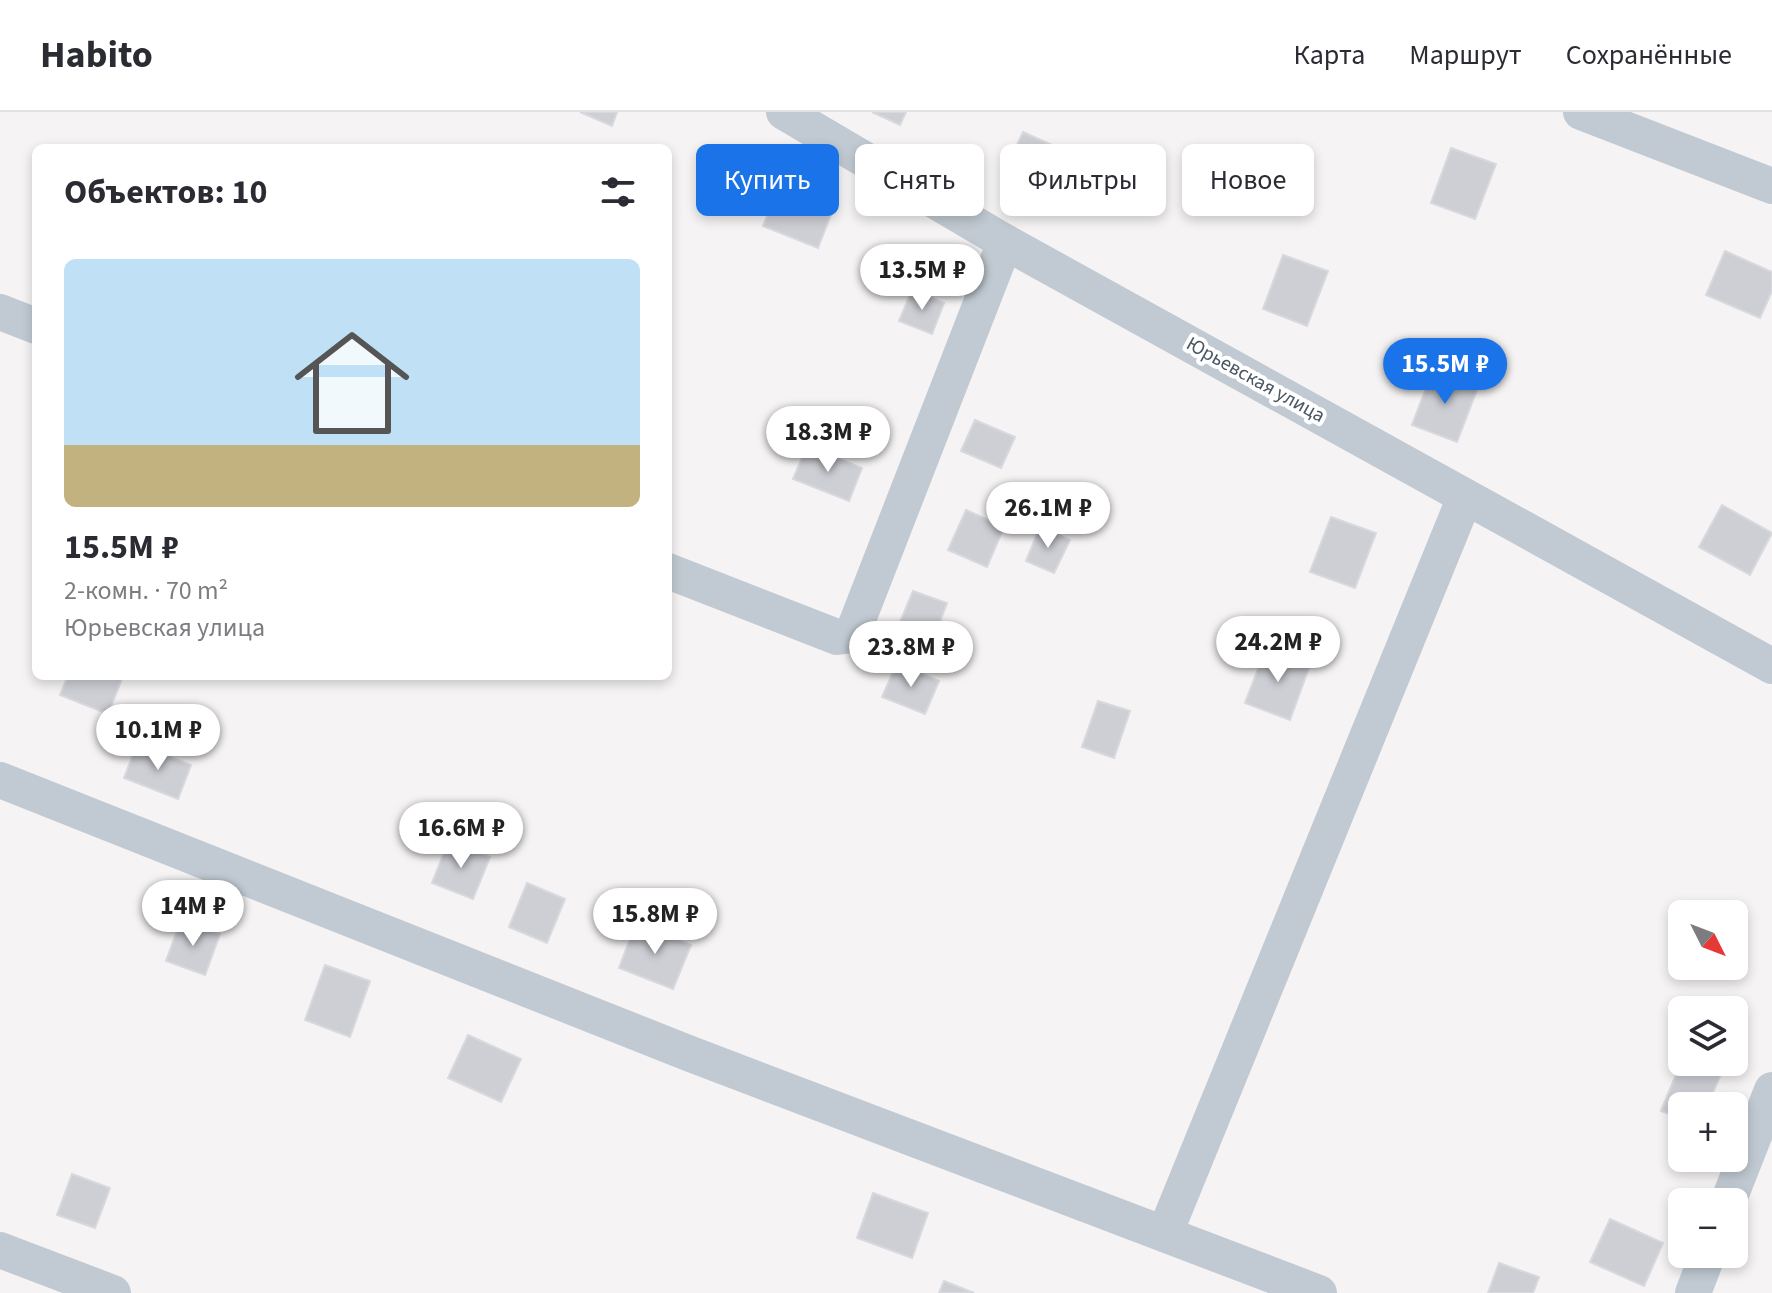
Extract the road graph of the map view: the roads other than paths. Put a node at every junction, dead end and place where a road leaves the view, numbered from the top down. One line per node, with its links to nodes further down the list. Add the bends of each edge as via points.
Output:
1 (784, 112): 4 (street, Юрьевская улица)
2 (1581, 112): 3 (street)
3 (1772, 186)
4 (1005, 242): 7 (street, Юрьевская улица); 8 (street, via 852,635 837,637)
5 (0, 312): 6 (street)
6 (32, 324)
7 (1465, 497): 9 (street, Юрьевская улица); 13 (street)
8 (672, 573)
9 (1772, 666)
10 (0, 780): 13 (street, via 703,1059)
11 (1772, 1090): 12 (street)
12 (1734, 1188)
13 (1165, 1233): 17 (street)
14 (0, 1250): 16 (street)
15 (1703, 1268): 18 (street)
16 (113, 1293)
17 (1319, 1293)
18 (1693, 1293)

